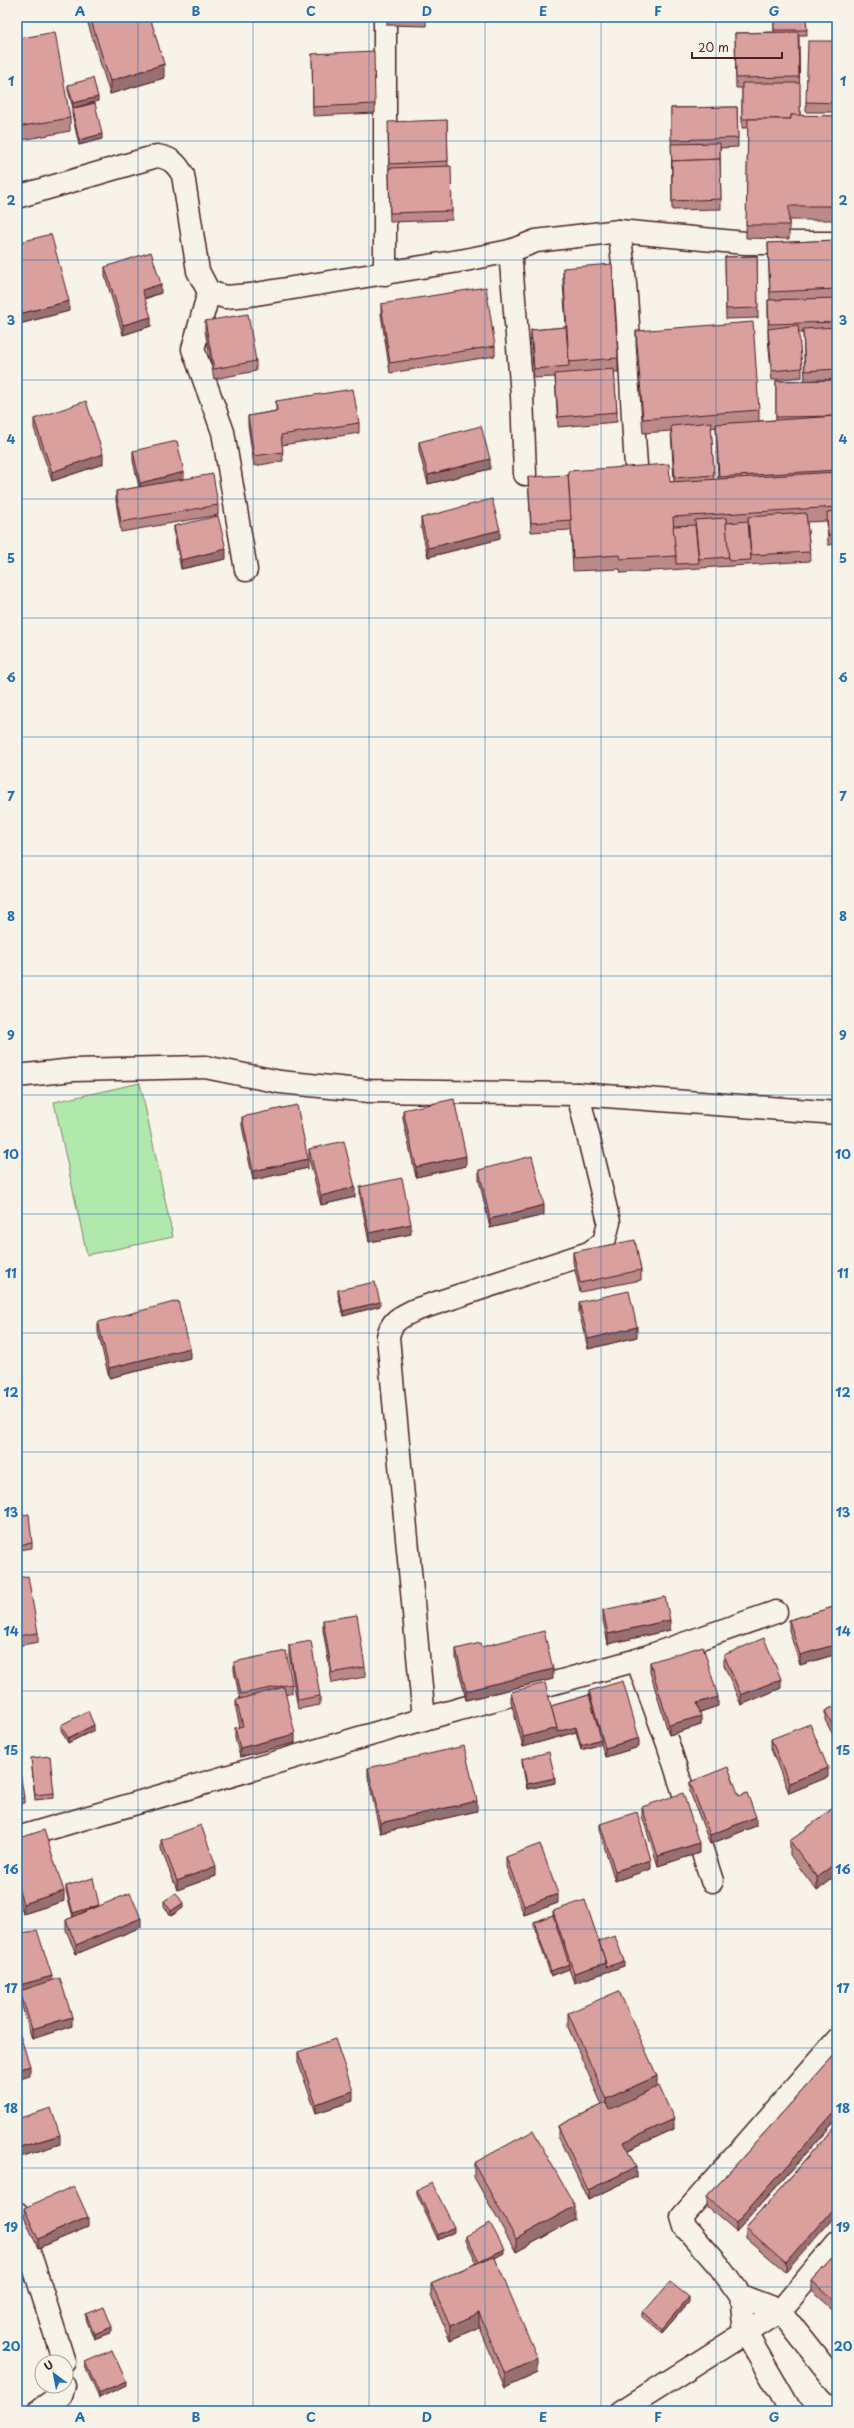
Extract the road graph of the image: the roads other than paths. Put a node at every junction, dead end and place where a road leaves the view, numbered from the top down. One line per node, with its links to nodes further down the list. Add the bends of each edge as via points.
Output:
1 (385, 17): 6 (street)
2 (17, 197): 7 (street, via 157,156 167,158 177,164 183,175 198,272)
3 (620, 231): 4 (street, via 745,243); 5 (street, via 536,241); 8 (street, via 626,282)
4 (837, 242)
5 (510, 251): 6 (street); 9 (street, via 522,395)
6 (385, 274): 7 (street, via 250,295 225,296)
7 (209, 292): 10 (street, via 193,349 222,432)
8 (636, 465)
9 (525, 474)
10 (246, 570)
11 (17, 1076): 12 (street, via 73,1070 205,1066 280,1082 369,1091)
12 (578, 1094): 13 (street); 16 (street, via 609,1222 604,1242 589,1253 416,1310 397,1319 390,1327 388,1337)
13 (837, 1113)
14 (776, 1612): 15 (street)
15 (637, 1660): 16 (street); 18 (street, via 668,1744)
16 (424, 1719): 17 (street)
17 (17, 1838)
18 (712, 1882)
19 (837, 2040): 22 (street, via 682,2217 685,2227)
20 (17, 2213): 25 (street)
21 (837, 2244): 23 (street)
22 (741, 2296): 23 (street); 24 (street)
23 (780, 2311): 24 (street); 26 (street)
24 (746, 2332): 29 (street); 30 (street)
25 (61, 2354)
26 (837, 2383)
27 (61, 2394): 28 (street)
28 (38, 2411)
29 (622, 2411)
30 (791, 2411)

